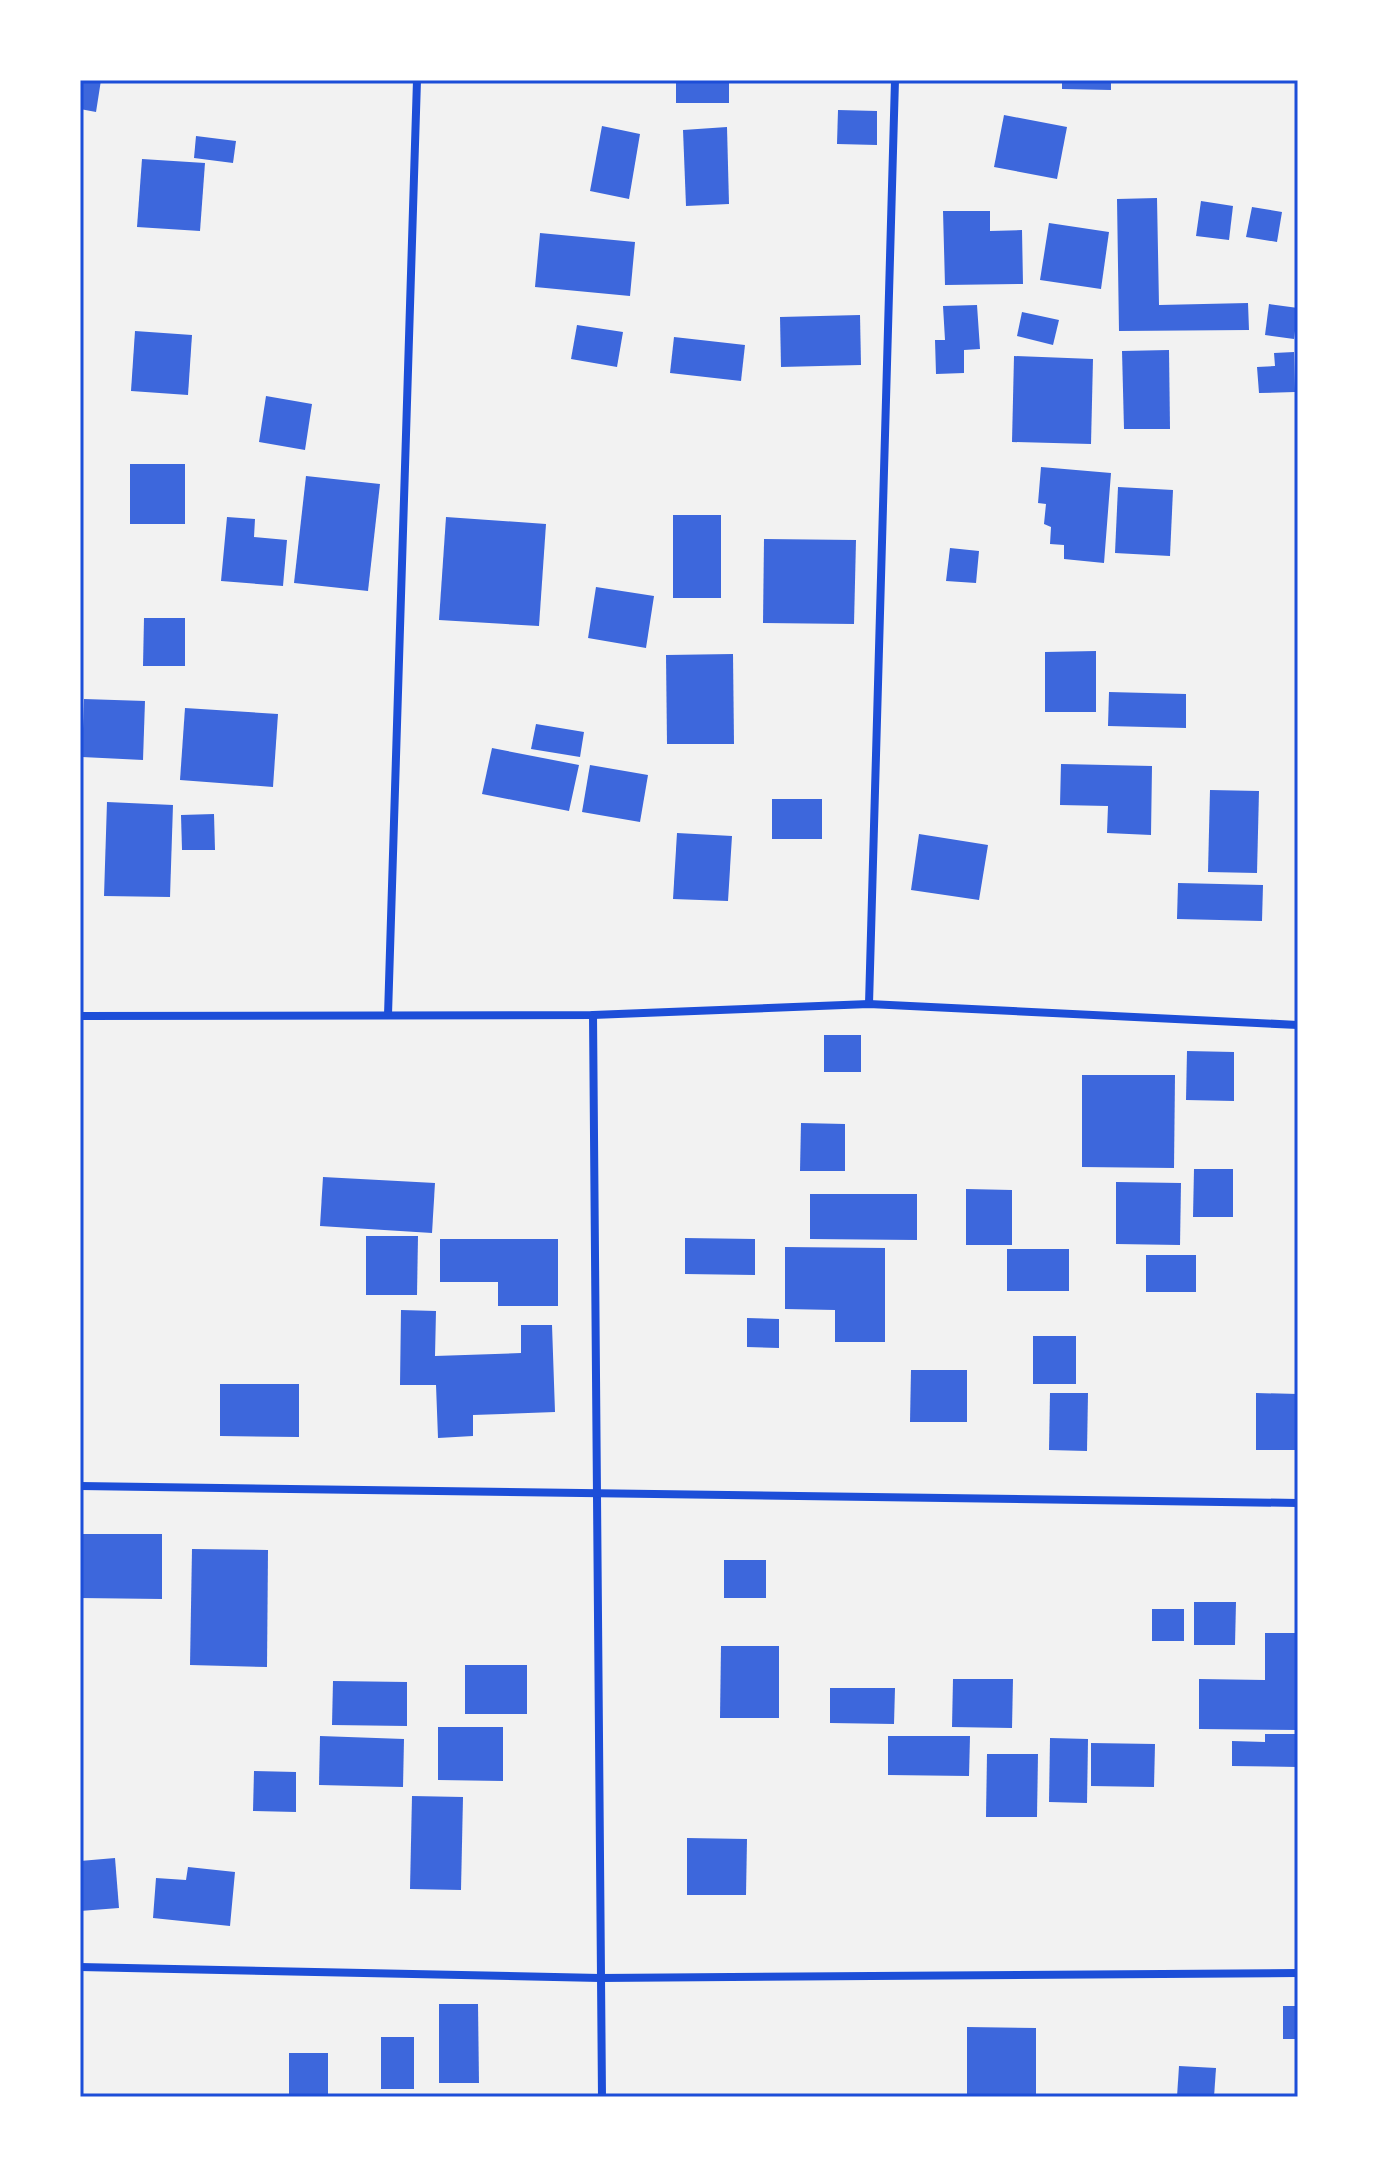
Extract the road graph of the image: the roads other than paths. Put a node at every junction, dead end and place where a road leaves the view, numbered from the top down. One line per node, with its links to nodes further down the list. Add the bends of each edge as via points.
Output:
1 (417, 80): 4 (street)
2 (895, 80): 3 (street)
3 (869, 1004): 5 (street); 7 (street)
4 (388, 1015): 5 (street); 6 (street)
5 (593, 1015): 9 (street)
6 (80, 1016)
7 (1298, 1025)
8 (80, 1486): 9 (street)
9 (597, 1496): 10 (street); 13 (street)
10 (1298, 1503)
11 (80, 1967): 13 (street)
12 (1298, 1973): 13 (street)
13 (600, 1978): 14 (street)
14 (602, 2097)

